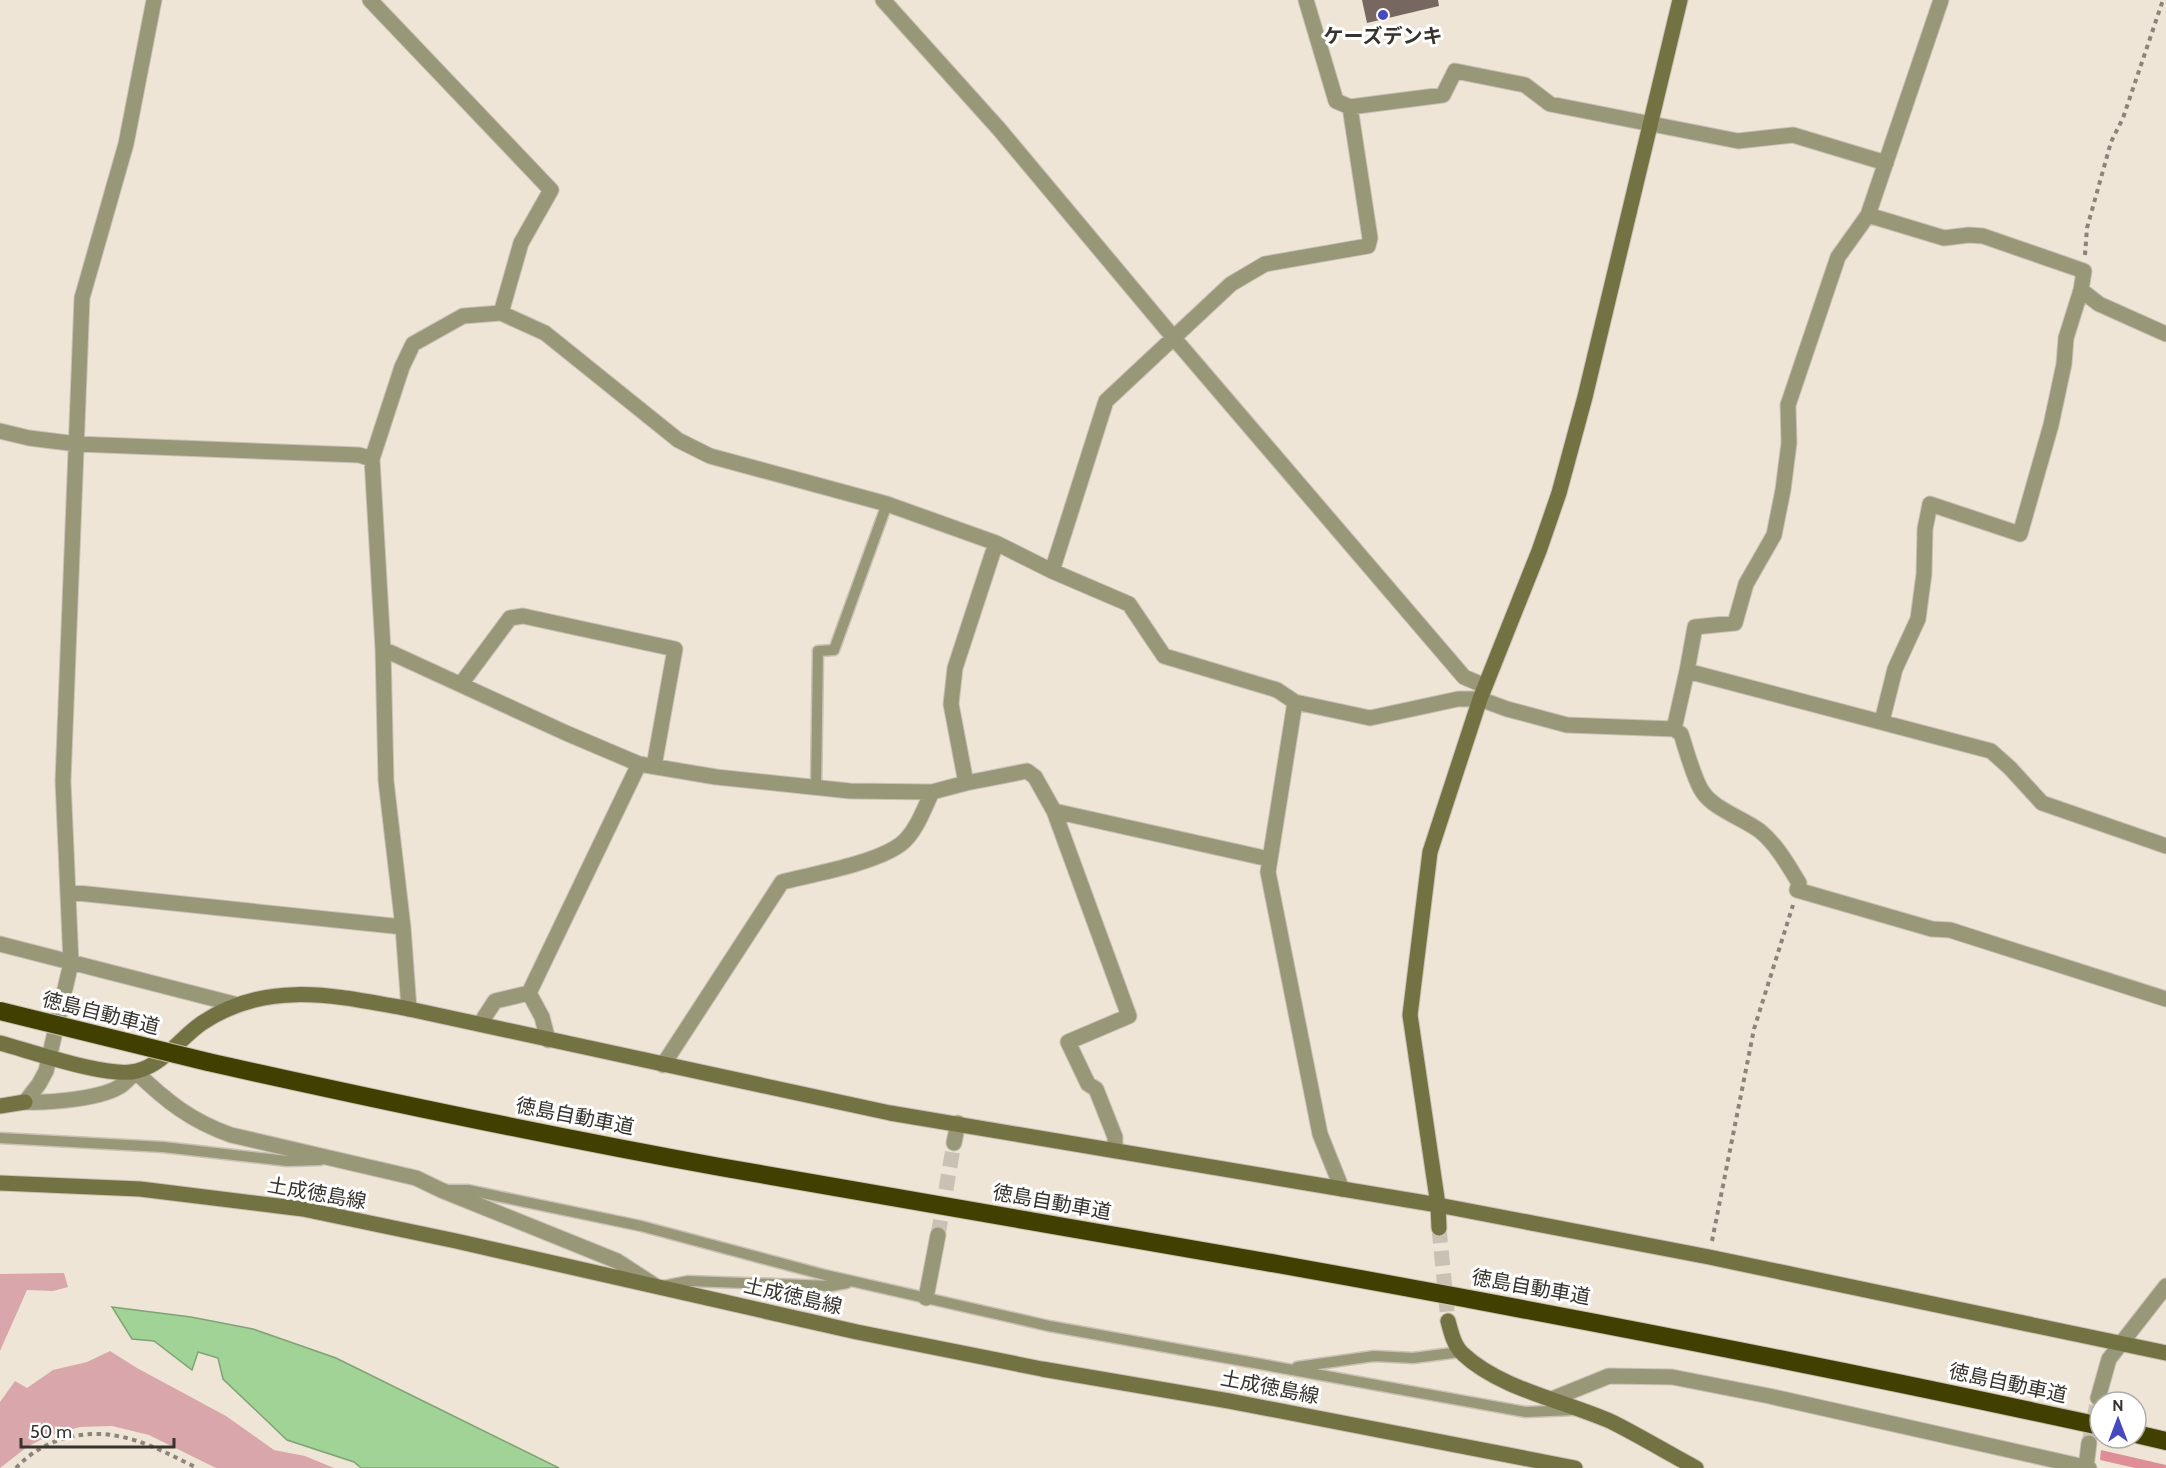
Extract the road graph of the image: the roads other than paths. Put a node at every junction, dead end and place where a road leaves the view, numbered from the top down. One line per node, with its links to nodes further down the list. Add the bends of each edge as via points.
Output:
1 (154, 0): 16 (street, via 126,144 82,298)
2 (370, 0): 12 (street, via 551,190 521,243)
3 (883, 0): 14 (street, via 999,129)
4 (1306, 0): 7 (street, via 1336,101)
5 (1680, 0): 8 (street)
6 (1941, 0): 9 (street)
7 (1350, 107): 8 (street, via 1443,95 1455,71 1525,85 1550,104); 14 (street, via 1370,238 1368,246 1265,264 1231,284)
8 (1651, 124): 9 (street, via 1738,141 1793,135); 24 (street, via 1558,493)
9 (1886, 163): 10 (street)
10 (1868, 215): 11 (street, via 1944,238 1983,236 2084,271); 22 (street, via 1838,257 1788,405 1789,443 1774,535 1746,584 1736,623 1695,627)
11 (2081, 291): 13 (street, via 2099,304); 26 (street, via 2066,338 2051,425 2020,534 1930,504 1918,619 1895,669)
12 (501, 314): 17 (street, via 463,316 413,344); 18 (street, via 545,333 678,440 710,456)
13 (2166, 334)
14 (1173, 338): 20 (street, via 1106,401); 24 (street, via 1464,677)
15 (0, 431): 16 (street)
16 (77, 444): 17 (street, via 359,455); 35 (street, via 63,781)
17 (372, 459): 21 (street)
18 (887, 504): 19 (street); 30 (lane, via 834,650 818,651)
19 (996, 543): 20 (street); 29 (street, via 952,692)
20 (1052, 571): 25 (street, via 1129,604 1164,656 1277,690)
21 (383, 649): 23 (street); 36 (street, via 386,781)
22 (1687, 671): 26 (street); 27 (street)
23 (461, 684): 28 (street); 28 (street, via 510,618 523,616 675,649)
24 (1482, 692): 25 (street, via 1370,718); 27 (street, via 1507,709 1567,724); 60 (street, via 1430,852 1410,1015)
25 (1294, 702): 34 (street)
26 (1882, 721): 33 (street, via 1991,751 2042,803)
27 (1674, 729): 40 (street, via 1681,734 1702,792 1761,832 1780,853 1799,884 1797,890 1932,929 1950,930)
28 (646, 765): 30 (street); 39 (street)
29 (966, 783): 31 (street); 32 (street, via 1027,771 1035,777)
30 (816, 788): 31 (street)
31 (932, 792): 48 (street, via 902,844 869,860 782,882)
32 (1054, 812): 34 (street); 55 (street, via 1129,1016 1068,1042 1088,1084 1096,1089 1115,1137)
33 (2166, 846)
34 (1269, 859): 58 (street, via 1273,902 1320,1134)
35 (68, 892): 36 (street); 38 (street)
36 (403, 927): 42 (street)
37 (0, 944): 38 (street)
38 (71, 963): 41 (street); 47 (street)
39 (529, 993): 44 (street, via 495,1001); 45 (street, via 542,1017)
40 (2166, 999)
41 (238, 1005): 42 (street, via 284,994 309,994); 49 (street, via 202,1023 159,1061)
42 (409, 1009): 44 (street)
43 (0, 1011): 75 (highway, 徳島自動車道, bridge, via 208,1062 509,1127 1600,1323)
44 (480, 1024): 45 (street)
45 (548, 1040): 48 (street)
46 (0, 1043): 47 (street)
47 (50, 1057): 49 (street, via 96,1069); 50 (street, via 39,1084)
48 (663, 1065): 52 (street)
49 (136, 1072): 50 (street, via 120,1086 91,1096); 56 (street, via 178,1110 212,1128)
50 (25, 1102): 51 (street)
51 (0, 1106)
52 (958, 1124): 54 (street); 55 (street)
53 (0, 1138): 56 (lane, via 163,1148 287,1161)
54 (954, 1143)
55 (1115, 1149): 58 (street)
56 (337, 1160): 59 (street, via 416,1178)
57 (0, 1183): 65 (street, 土成徳島線, via 140,1189 303,1209)
58 (1342, 1189): 60 (street)
59 (441, 1190): 63 (lane, via 468,1190 641,1226); 65 (street, via 617,1261)
60 (1438, 1205): 61 (street); 68 (street)
61 (1439, 1228)
62 (938, 1235): 66 (street)
63 (855, 1282): 65 (lane, via 831,1286 688,1281); 66 (lane)
64 (2166, 1286): 68 (street)
65 (657, 1287): 79 (street, 土成徳島線, via 1030,1367)
66 (926, 1298): 71 (lane, via 1049,1326)
67 (1448, 1321): 69 (street)
68 (2121, 1343): 70 (street); 72 (street, via 2109,1359)
69 (1460, 1352): 71 (lane, via 1413,1358 1374,1356); 73 (street, via 1499,1379)
70 (2166, 1353)
71 (1285, 1369): 74 (lane, via 1526,1413)
72 (2100, 1390)
73 (1552, 1399): 74 (street); 81 (street, via 1610,1376 1672,1377)
74 (1580, 1410): 80 (street, via 1611,1422)
75 (2088, 1423)
76 (2148, 1436): 77 (highway)
77 (2166, 1440)
78 (2088, 1450): 81 (street)
79 (1575, 1468)
80 (1696, 1468)
81 (2087, 1468)

